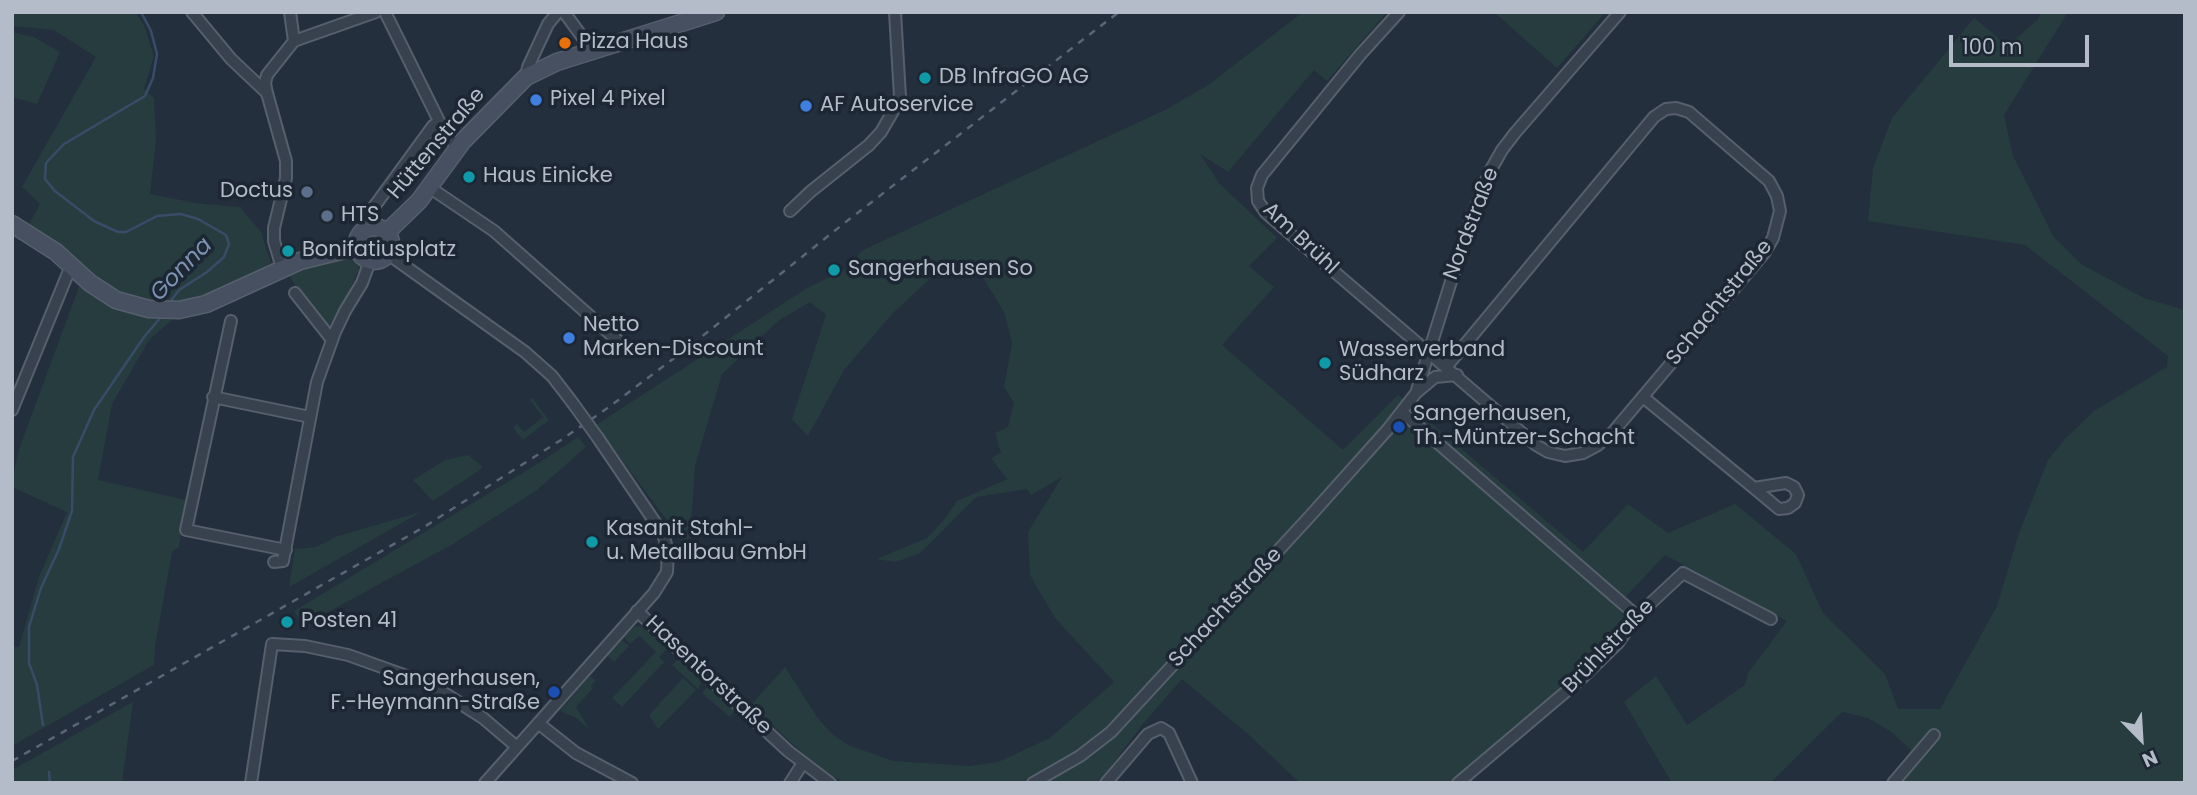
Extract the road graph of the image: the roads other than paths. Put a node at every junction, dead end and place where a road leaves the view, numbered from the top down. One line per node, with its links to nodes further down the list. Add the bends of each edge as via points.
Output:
1 (192, 12): 14 (street)
2 (290, 12): 11 (street)
3 (376, 12): 11 (street)
4 (386, 12): 15 (street)
5 (558, 12): 13 (street, via 548,24)
6 (565, 12): 12 (street)
7 (716, 12): 12 (street, Hüttenstraße)
8 (895, 12): 18 (street, via 900,97 896,105 873,141)
9 (1399, 12): 31 (street, Am Brühl, via 1262,175 1257,197 1266,213)
10 (1620, 12): 31 (street, Nordstraße, via 1502,150 1469,224)
11 (295, 41): 14 (street, via 267,75)
12 (588, 52): 13 (street, Hüttenstraße)
13 (526, 77): 16 (street, Hüttenstraße)
14 (267, 93): 26 (street, via 286,161 274,228)
15 (439, 121): 16 (street); 20 (street, via 368,215)
16 (458, 147): 17 (street, Hüttenstraße)
17 (429, 187): 21 (street, Hüttenstraße); 30 (street, via 494,232)
18 (790, 211)
19 (12, 224): 25 (street)
20 (369, 228): 21 (street); 22 (street, via 359,236)
21 (386, 233): 23 (street, via 391,243)
22 (357, 247): 24 (street); 26 (street)
23 (388, 254): 24 (street); 43 (street, Hasentorstraße, bridge, via 552,376 658,524 668,546 665,576)
24 (370, 261): 29 (street)
25 (71, 266): 26 (street, via 116,300 160,310 214,301); 37 (street)
26 (282, 268)
27 (295, 293): 29 (street)
28 (231, 321): 35 (street)
29 (332, 340): 39 (street)
30 (625, 347)
31 (1428, 351): 32 (street, Schachtstraße); 34 (street, Nordstraße)
32 (1447, 366): 33 (street, Schachtstraße); 36 (street, Schachtstraße, via 1654,117 1676,108 1689,112 1769,181 1780,211 1765,252)
33 (1457, 375): 34 (street, Schachtstraße, via 1435,377); 36 (street, Schachtstraße, via 1536,444 1565,456 1598,445)
34 (1416, 393): 38 (street, Schachtstraße)
35 (213, 397): 39 (street); 41 (street, via 186,530)
36 (1643, 397): 40 (street)
37 (12, 410)
38 (1402, 412): 44 (street); 55 (street, Schachtstraße, via 1123,720 1080,756)
39 (310, 417): 41 (street)
40 (1754, 488)
41 (286, 550): 42 (street, via 283,561)
42 (274, 562)
43 (637, 611): 46 (street); 49 (street, Hasentorstraße)
44 (1637, 616): 45 (street, Brühlstraße, via 1683,573); 58 (street, Brühlstraße, via 1618,643 1582,678)
45 (1771, 619)
46 (538, 723): 48 (street); 52 (street, via 576,752)
47 (1934, 735): 59 (street)
48 (517, 747): 50 (street, via 483,718 418,680 348,655 272,644); 51 (street)
49 (803, 764): 53 (street); 54 (street, Hasentorstraße)
50 (251, 783)
51 (485, 783)
52 (632, 783)
53 (790, 783)
54 (830, 783)
55 (1033, 783)
56 (1105, 783): 57 (street, via 1148,734 1161,729 1169,733)
57 (1192, 783)
58 (1458, 783)
59 (1894, 783)

